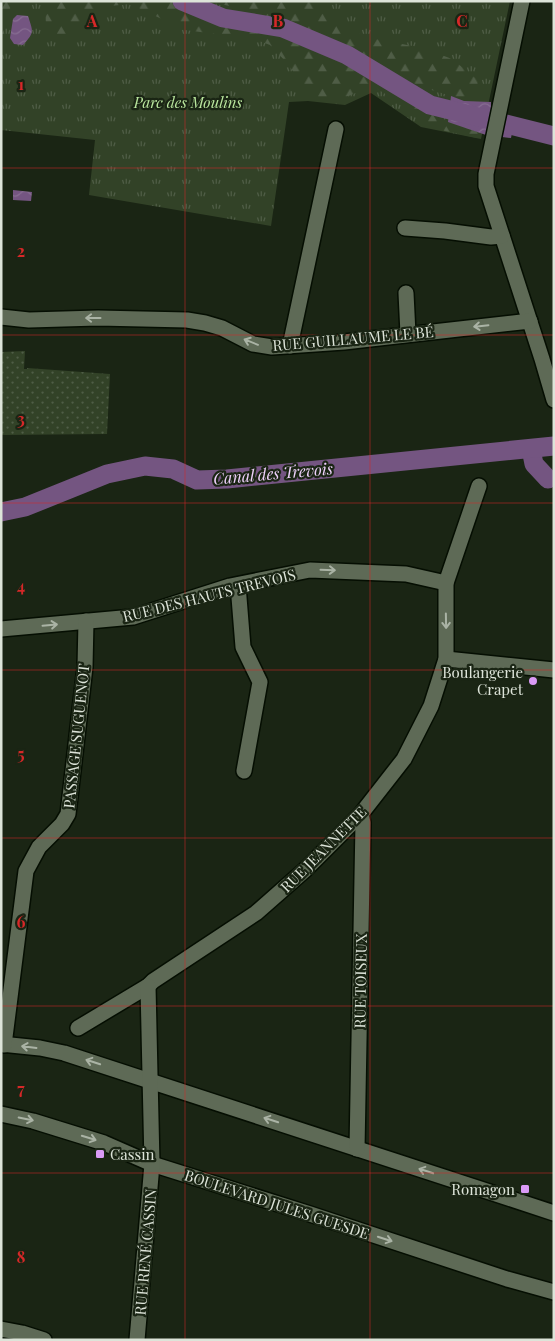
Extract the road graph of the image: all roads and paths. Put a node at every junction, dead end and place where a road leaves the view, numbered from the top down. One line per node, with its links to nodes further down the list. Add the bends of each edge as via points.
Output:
1 (522, 1): 4 (street, via 486,174 486,186)
2 (336, 128): 9 (street)
3 (405, 228): 4 (street)
4 (502, 236): 7 (street)
5 (406, 293): 8 (street)
6 (1, 317): 9 (street, RUE GUILLAUME LE BÉ, one-way to 6, via 253,344 222,328 187,320 28,320)
7 (530, 321): 8 (street, RUE GUILLAUME LE BÉ, one-way to 8); 10 (street)
8 (408, 334): 9 (street, RUE GUILLAUME LE BÉ)
9 (290, 346)
10 (548, 356): 11 (street)
11 (554, 400)
12 (479, 486): 13 (street, RUE JEANNETTE)
13 (446, 583): 14 (street, RUE DES HAUTS TREVOIS, one-way to 13, via 310,570 406,574); 17 (street, RUE JEANNETTE, one-way to 17)
14 (238, 585): 15 (street, RUE DES HAUTS TREVOIS, via 133,617); 19 (street, via 244,647 260,682)
15 (86, 621): 16 (street, RUE DES HAUTS TREVOIS, one-way to 15); 23 (street, PASSAGE SUGUENOT, via 85,668 68,814 39,847 26,871)
16 (1, 629)
17 (446, 659): 18 (street); 20 (street, RUE JEANNETTE, via 431,706 404,758)
18 (554, 670)
19 (244, 771)
20 (361, 814): 21 (street, RUE JEANNETTE, via 256,913); 26 (street, RUE TOISEUX)
21 (148, 986): 22 (street, RUE JEANNETTE); 24 (street, RUE RENÉ CASSIN)
22 (78, 1028)
23 (3, 1045): 24 (street, one-way to 23, via 56,1051)
24 (150, 1080): 26 (street, one-way to 24); 27 (street, RUE RENÉ CASSIN)
25 (1, 1114): 27 (street, BOULEVARD JULES GUESDE, one-way to 27, via 33,1120 104,1143)
26 (357, 1149): 28 (street, one-way to 26)
27 (152, 1164): 29 (street, BOULEVARD JULES GUESDE, one-way to 29); 32 (street, RUE RENÉ CASSIN)
28 (554, 1213)
29 (554, 1292)
30 (1, 1328): 31 (street)
31 (44, 1340)
32 (137, 1340)

